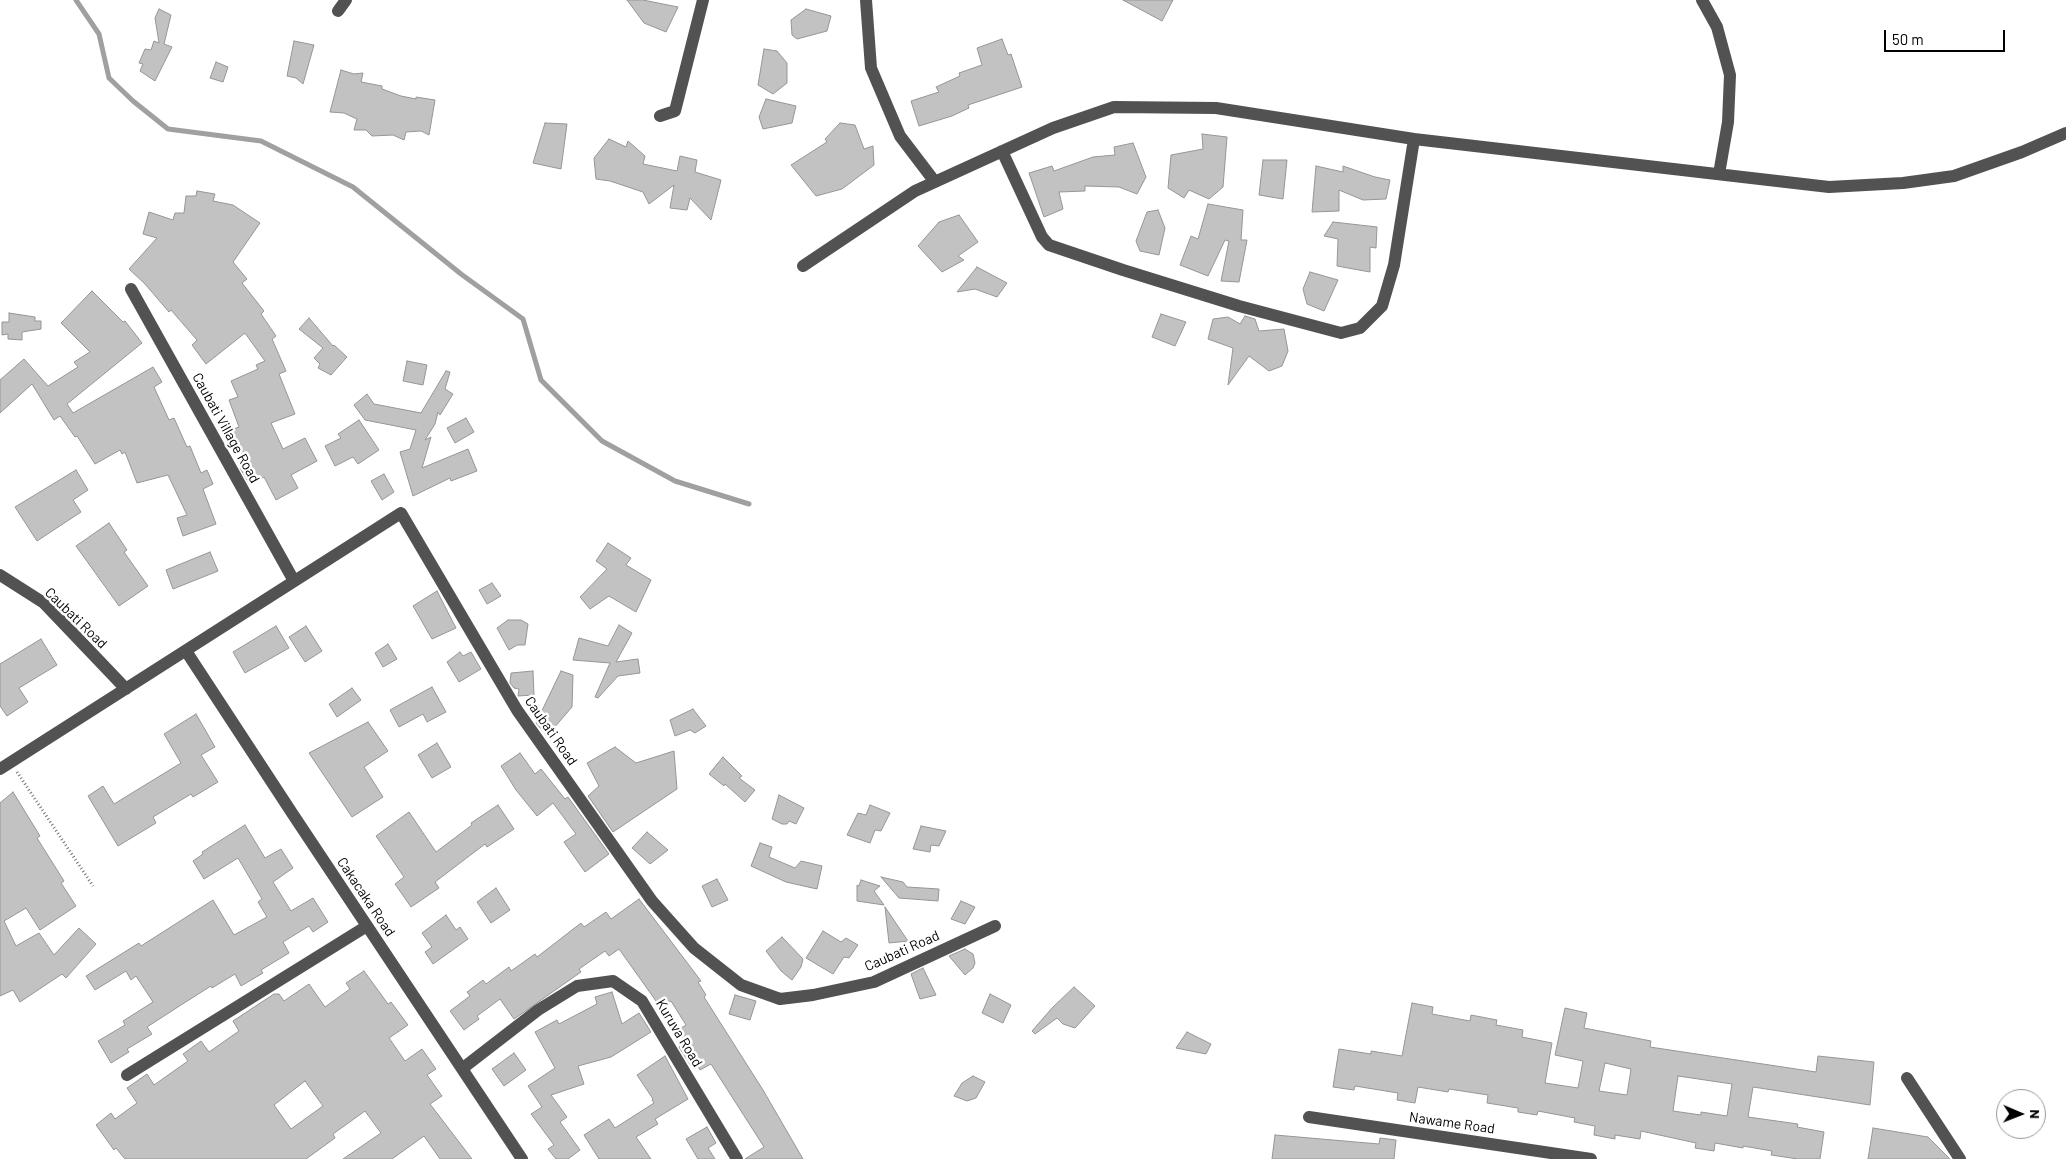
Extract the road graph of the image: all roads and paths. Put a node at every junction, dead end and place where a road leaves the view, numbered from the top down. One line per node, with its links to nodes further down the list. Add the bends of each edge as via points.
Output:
1 (346, 0): 5 (street)
2 (702, 0): 6 (street, via 675,111)
3 (866, 0): 11 (street, via 871,68 900,136)
4 (1702, 0): 10 (street, via 1717,27 1730,75 1728,122)
5 (338, 10)
6 (660, 116)
7 (2066, 133): 10 (street, via 1954,176 1903,183 1829,187)
8 (1414, 138): 9 (street, via 1216,108 1114,108 1053,128); 9 (street, via 1394,265 1382,306 1355,330 1341,332 1239,306 1054,247 1042,238); 10 (street)
9 (1002, 151): 11 (street)
10 (1719, 174)
11 (936, 182): 12 (street, via 915,191)
12 (803, 266)
13 (131, 289): 15 (street, Caubati Village Road)
14 (0, 575): 17 (street, Caubati Road, via 44,603)
15 (294, 581): 16 (street, Caubati Road); 21 (street, Caubati Road, via 401,513 517,710 652,901 694,948 741,985 780,999 874,982)
16 (186, 651): 17 (street, Caubati Road); 20 (street, Cakacaka Road)
17 (126, 689): 18 (street, Caubati Road)
18 (5, 765): 19 (path)
19 (93, 886)
20 (367, 926): 22 (street, Cakacaka Road); 23 (street)
21 (995, 926)
22 (463, 1068): 26 (street, Cakacaka Road); 27 (street, Kuruva Road, via 538,1010 577,986 613,981 642,1001)
23 (127, 1076)
24 (1908, 1078): 29 (street)
25 (1309, 1117): 28 (street, Nawame Road)
26 (522, 1159)
27 (737, 1159)
28 (1590, 1159)
29 (1960, 1159)

